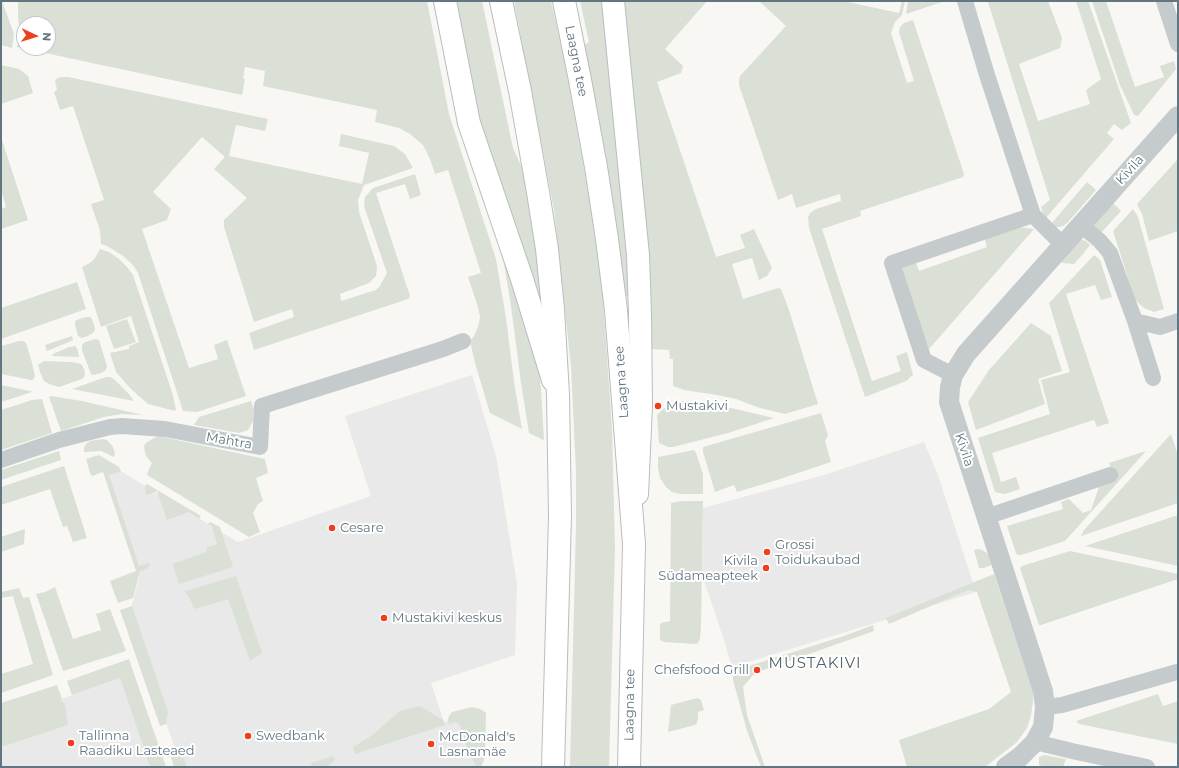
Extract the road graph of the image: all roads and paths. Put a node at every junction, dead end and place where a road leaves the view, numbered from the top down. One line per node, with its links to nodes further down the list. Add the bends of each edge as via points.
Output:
1 (445, 1): 17 (main road, via 469,123)
2 (501, 1): 17 (main road, via 524,114 547,249)
3 (564, 1): 21 (main road, Laagna tee, via 596,167 609,253 616,310)
4 (613, 1): 21 (main road, via 638,255 641,406)
5 (965, 1): 9 (street)
6 (1164, 1): 7 (street)
7 (1178, 44)
8 (1178, 116): 10 (street, Kivila)
9 (1033, 216): 11 (street); 15 (street, via 892,263 924,360)
10 (1081, 225): 11 (street, Kivila); 12 (street, via 1110,253)
11 (1063, 245): 15 (street, Kivila, via 966,354)
12 (1135, 321): 13 (street, via 1160,328); 16 (street)
13 (1178, 322)
14 (463, 341): 18 (street, Mahtra, via 262,406 260,447 165,430 110,426)
15 (953, 375): 20 (street, Kivila, via 949,402)
16 (1153, 378)
17 (558, 395): 26 (main road, via 560,516)
18 (1, 460)
19 (1110, 475): 20 (street)
20 (986, 517): 23 (street, Kivila, via 1043,691)
21 (634, 544): 27 (main road, Laagna tee)
22 (1177, 672): 23 (street, via 1062,705)
23 (1045, 707): 24 (street, Kivila, via 1043,727)
24 (1035, 742): 25 (street); 28 (street)
25 (1139, 766)
26 (553, 767)
27 (629, 767)
28 (1006, 767)

